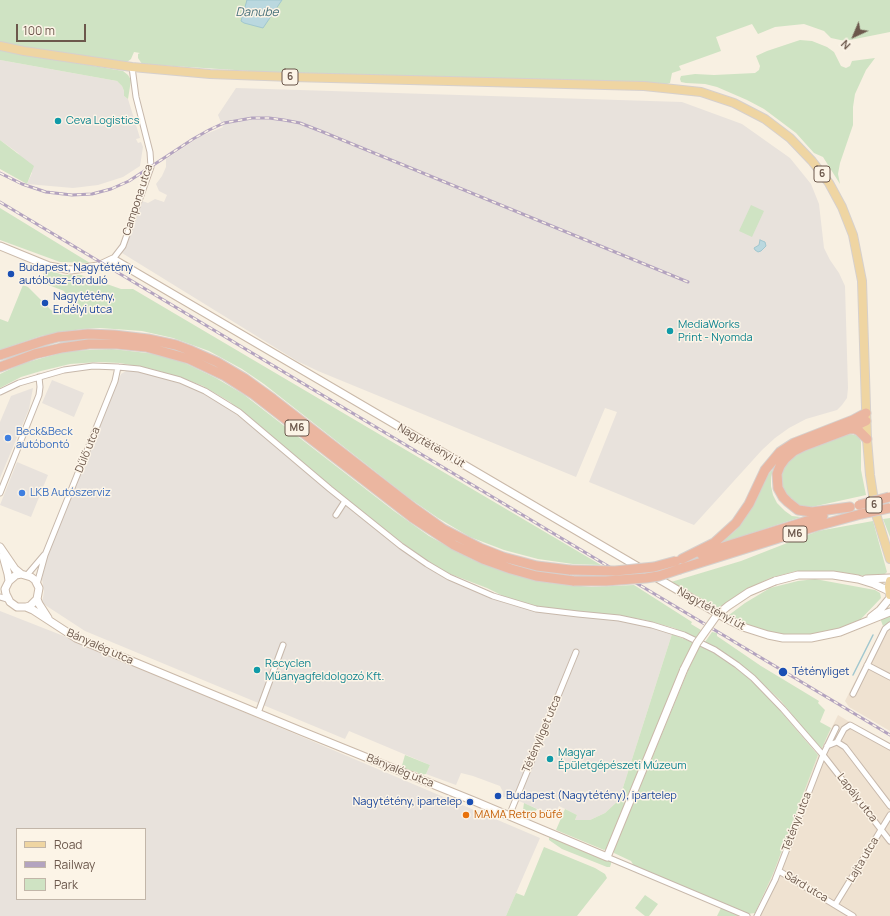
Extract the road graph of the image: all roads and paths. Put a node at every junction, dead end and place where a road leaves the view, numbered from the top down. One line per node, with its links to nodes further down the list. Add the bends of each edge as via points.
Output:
1 (0, 46): 2 (main road, 6)
2 (132, 67): 4 (street, Campona utca, via 151,167 123,246); 10 (main road, 6, via 210,74 659,87 701,92 734,103 765,119 790,138 829,183 842,207 853,235 862,281)
3 (0, 246): 4 (street, via 49,266 71,270 98,266)
4 (113, 259): 35 (street, Nagytétényi út, via 732,622 768,635 811,638 840,632)
5 (0, 355): 24 (highway, M6, bridge, via 58,337 88,334 148,338 176,345 217,362 258,388 443,529 480,548 537,566 570,570 615,571)
6 (0, 367): 24 (highway, M6, bridge, via 24,357 75,345 146,347 189,359 225,376 253,394 413,518 454,545 483,559 542,577 574,581 646,578)
7 (118, 367): 8 (street, Lapály utca, via 93,366); 15 (street, Lapály utca, via 139,369 180,380 226,403); 22 (street, Dűlő utca, via 116,381)
8 (39, 377): 9 (street, Lapály utca); 13 (street, via 39,395)
9 (0, 392)
10 (866, 417): 11 (highway); 12 (main road, 6); 24 (highway, via 794,443 780,452 765,470 749,504 736,523 714,542)
11 (849, 429): 12 (highway, via 859,431); 16 (highway, via 794,451 782,463 777,478 778,488 783,497 798,510 816,512)
12 (867, 439): 19 (main road, 6, via 872,491)
13 (0, 493)
14 (889, 497): 16 (highway, M6, bridge)
15 (345, 501): 18 (street); 48 (street, Lapály utca, via 427,564 478,591 536,608 634,620 668,629 700,642 753,678)
16 (854, 506): 24 (highway, M6)
17 (890, 508): 24 (highway, M6, bridge)
18 (336, 515)
19 (882, 534): 20 (main road, 6); 23 (main road, 6)
20 (890, 545)
21 (0, 548): 25 (street, via 15,569); 28 (street, Bányalég utca, via 8,574)
22 (45, 555): 25 (street, Dűlő utca); 29 (street, Dűlő utca)
23 (890, 559)
24 (679, 563)
25 (24, 574): 28 (street, via 16,575); 29 (street)
26 (858, 579): 27 (street); 30 (street, via 874,584); 54 (street, bridge, via 815,574 775,581 749,592 717,616 697,643 684,669)
27 (890, 580): 30 (main road)
28 (5, 584): 31 (street, Bányalég utca)
29 (38, 584): 32 (street)
30 (890, 595): 35 (street, Nagytétényi út, via 880,610)
31 (4, 598): 33 (street, Bányalég utca, via 13,605)
32 (37, 599): 33 (street); 36 (street, Bányalég utca)
33 (26, 607): 36 (street, Bányalég utca)
34 (890, 612): 35 (street, Nagytétényi út)
35 (866, 621)
36 (54, 624): 43 (street, Bányalég utca, via 76,638)
37 (889, 625): 40 (street)
38 (284, 645): 43 (street)
39 (576, 652): 51 (street, Tétényliget utca)
40 (867, 665): 41 (street); 42 (street)
41 (890, 676)
42 (853, 694)
43 (258, 714): 51 (street, Bányalég utca)
44 (836, 728): 46 (street, Tétényi utca)
45 (837, 742): 46 (street); 47 (street, via 844,729 850,725); 49 (street, via 845,747)
46 (827, 746): 48 (street, Tétényi utca)
47 (890, 747)
48 (823, 755): 52 (street, Lapály utca); 55 (street, Tétényi utca)
49 (890, 806)
50 (890, 815): 52 (street, Lajta utca)
51 (509, 816): 54 (street, Bányalég utca)
52 (881, 829): 53 (street, Lapály utca); 56 (street, Lajta utca)
53 (890, 841)
54 (607, 857): 57 (street, Bányalég utca)
55 (779, 871): 56 (street, Sárd utca); 58 (street, Tétényi utca)
56 (835, 905): 59 (street, Sárd utca)
57 (747, 916)
58 (757, 916)
59 (853, 916)

